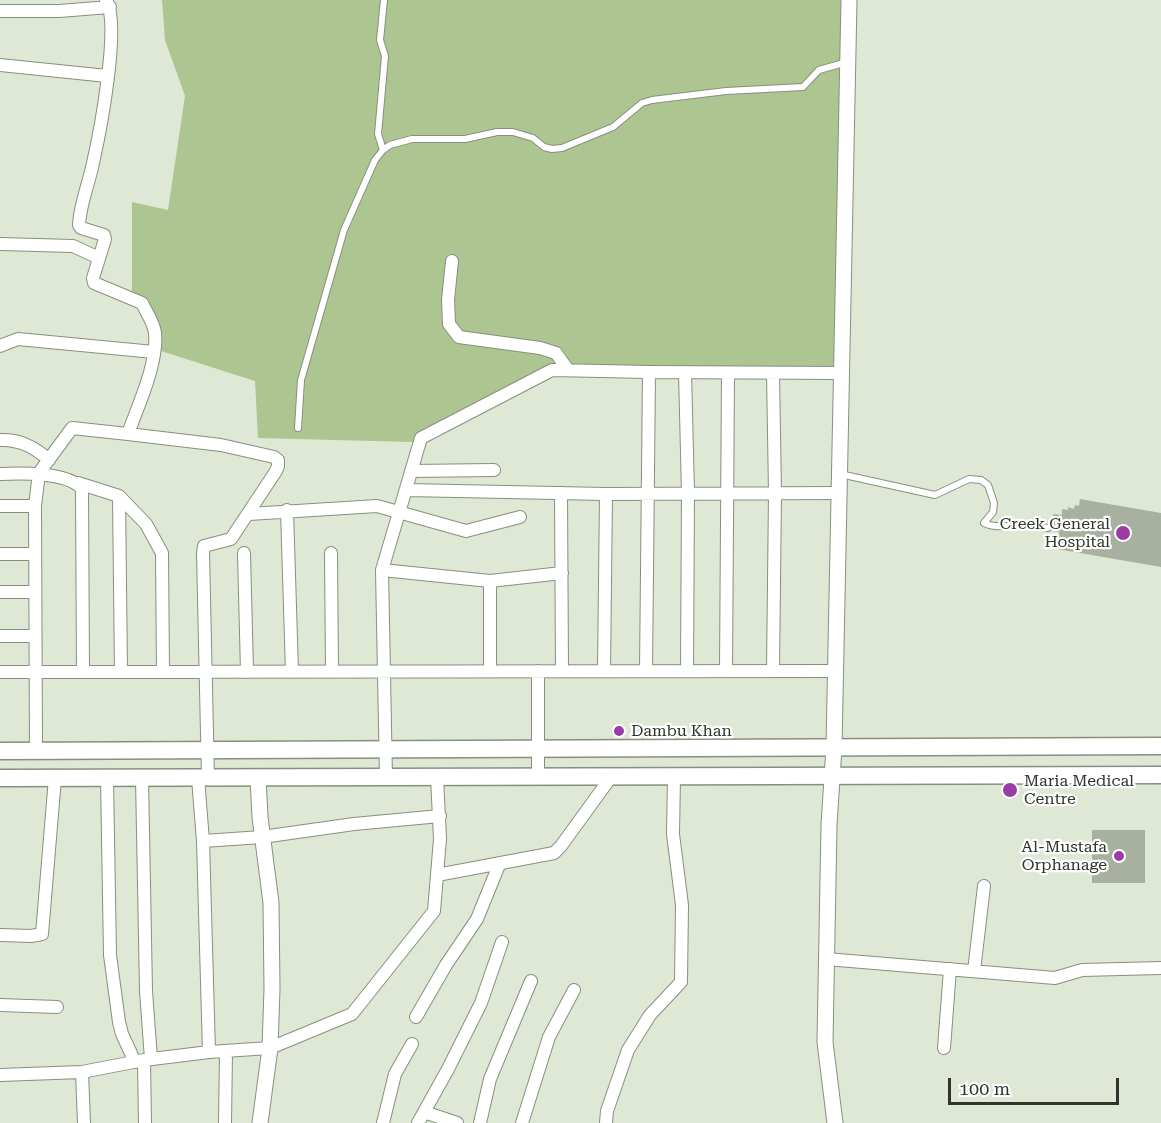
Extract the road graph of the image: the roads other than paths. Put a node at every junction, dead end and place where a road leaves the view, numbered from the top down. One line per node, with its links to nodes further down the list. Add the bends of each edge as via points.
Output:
1 (384, 0): 8 (lane, via 380,40 385,56 378,134)
2 (849, 0): 5 (street)
3 (108, 4): 4 (street, via 58,11); 7 (street)
4 (0, 11)
5 (848, 62): 8 (lane, via 819,70 802,87 676,96 642,103 613,127 562,148 544,147 533,138 513,132 497,132 465,139 412,139); 19 (street)
6 (0, 65): 7 (street)
7 (108, 76): 10 (street, via 79,221 81,228 104,235)
8 (383, 150): 20 (lane, via 344,230 301,380)
9 (0, 244): 10 (street, via 73,246)
10 (99, 258): 13 (street, via 94,283 142,303 155,331)
11 (452, 261): 14 (street, via 449,324 459,337 540,348 556,353)
12 (0, 346): 13 (street, via 18,339)
13 (154, 352): 21 (street)
14 (568, 370): 15 (street); 25 (street, via 552,370 421,438)
15 (649, 372): 16 (street); 37 (street)
16 (685, 372): 17 (street); 32 (street)
17 (728, 373): 18 (street); 33 (street)
18 (772, 373): 19 (street); 34 (street)
19 (840, 373): 27 (street)
20 (298, 429)
21 (128, 434): 23 (street, via 72,428); 43 (street, via 221,445 274,457 279,466)
22 (0, 440): 23 (street, via 25,443)
23 (49, 460): 26 (street)
24 (494, 470): 25 (street)
25 (411, 471): 30 (street)
26 (39, 473): 28 (street); 29 (street); 40 (street)
27 (839, 473): 35 (street); 45 (lane, via 935,495 969,479 981,480 988,485 994,503 984,524)
28 (0, 474)
29 (78, 483): 38 (street); 66 (street, via 82,489)
30 (406, 490): 31 (street); 42 (street)
31 (561, 493): 36 (street); 51 (street)
32 (688, 493): 33 (street); 37 (street); 60 (street)
33 (727, 493): 34 (street); 61 (street)
34 (775, 493): 35 (street); 62 (street)
35 (839, 493): 63 (street)
36 (606, 494): 37 (street); 75 (street)
37 (648, 494): 59 (street)
38 (119, 496): 67 (street); 68 (street, via 146,524 162,554)
39 (0, 506): 40 (street)
40 (35, 506): 49 (street)
41 (287, 510): 42 (street, via 377,506); 43 (street); 71 (street)
42 (399, 512): 44 (street, via 466,531); 50 (street)
43 (249, 514): 69 (street, via 231,539 204,546)
44 (520, 517)
45 (1048, 528)
46 (244, 553): 70 (street)
47 (331, 553): 72 (street)
48 (0, 554): 49 (street)
49 (35, 554): 54 (street)
50 (382, 570): 52 (street); 73 (street)
51 (562, 573): 52 (street); 58 (street)
52 (490, 581): 74 (street)
53 (0, 592): 54 (street)
54 (35, 592): 56 (street)
55 (0, 636): 56 (street)
56 (35, 636): 65 (street)
57 (538, 671): 58 (street); 74 (street); 79 (street)
58 (562, 671): 75 (street)
59 (646, 671): 60 (street); 75 (street)
60 (687, 671): 61 (street)
61 (726, 671): 62 (street)
62 (774, 671): 63 (street)
63 (835, 671): 77 (street)
64 (0, 672): 65 (street)
65 (35, 672): 66 (street); 82 (street)
66 (83, 672): 67 (street)
67 (121, 672): 68 (street)
68 (163, 672): 69 (street)
69 (206, 672): 70 (street); 80 (street)
70 (247, 672): 71 (street)
71 (292, 672): 72 (street)
72 (332, 672): 73 (street)
73 (385, 672): 74 (street); 78 (street)
74 (490, 672)
75 (604, 672)
76 (1161, 746): 77 (main road)
77 (834, 747): 79 (main road); 88 (street)
78 (386, 749): 79 (main road); 80 (main road); 95 (street)
79 (538, 749): 85 (street)
80 (208, 750): 82 (main road); 93 (street)
81 (0, 751): 82 (main road)
82 (36, 751)
83 (1161, 775): 88 (main road)
84 (437, 777): 85 (main road); 95 (main road); 96 (street)
85 (538, 777): 86 (main road)
86 (611, 777): 87 (main road); 99 (street, via 554,853)
87 (674, 777): 88 (main road); 130 (street, via 673,834 682,905 681,982 650,1015 628,1050)
88 (832, 777): 104 (street)
89 (0, 778): 90 (main road)
90 (55, 778): 91 (main road); 102 (street, via 42,934)
91 (107, 778): 92 (main road); 118 (street, via 111,955 119,1022 122,1034)
92 (142, 778): 93 (main road); 118 (street, via 146,991)
93 (203, 778): 94 (main road); 98 (street)
94 (258, 778): 95 (main road); 97 (street)
95 (386, 778)
96 (440, 816): 97 (street); 100 (street)
97 (262, 837): 98 (street); 114 (street, via 271,903)
98 (203, 841): 116 (street)
99 (498, 865): 100 (street); 112 (street, via 477,919)
100 (437, 875): 114 (street, via 434,911 352,1014)
101 (984, 886): 107 (street)
102 (0, 934)
103 (502, 942): 121 (street, via 481,1003)
104 (826, 959): 106 (street); 131 (street, via 825,1042)
105 (1161, 968): 107 (street, via 1082,970 1054,978)
106 (950, 969): 107 (street); 115 (street)
107 (974, 971)
108 (531, 981): 128 (street, via 490,1079)
109 (574, 990): 129 (street, via 549,1037)
110 (0, 1005): 111 (street)
111 (57, 1007)
112 (416, 1017)
113 (412, 1044): 126 (street, via 395,1074)
114 (270, 1048): 117 (street); 125 (street)
115 (944, 1048)
116 (209, 1052): 117 (street); 118 (street)
117 (226, 1052): 124 (street)
118 (143, 1060): 119 (street); 123 (street)
119 (82, 1072): 120 (street); 122 (street)
120 (0, 1075)
121 (421, 1118): 127 (street)
122 (84, 1123)
123 (145, 1123)
124 (225, 1123)
125 (260, 1123)
126 (383, 1123)
127 (457, 1123)
128 (480, 1123)
129 (522, 1123)
130 (606, 1123)
131 (835, 1123)

